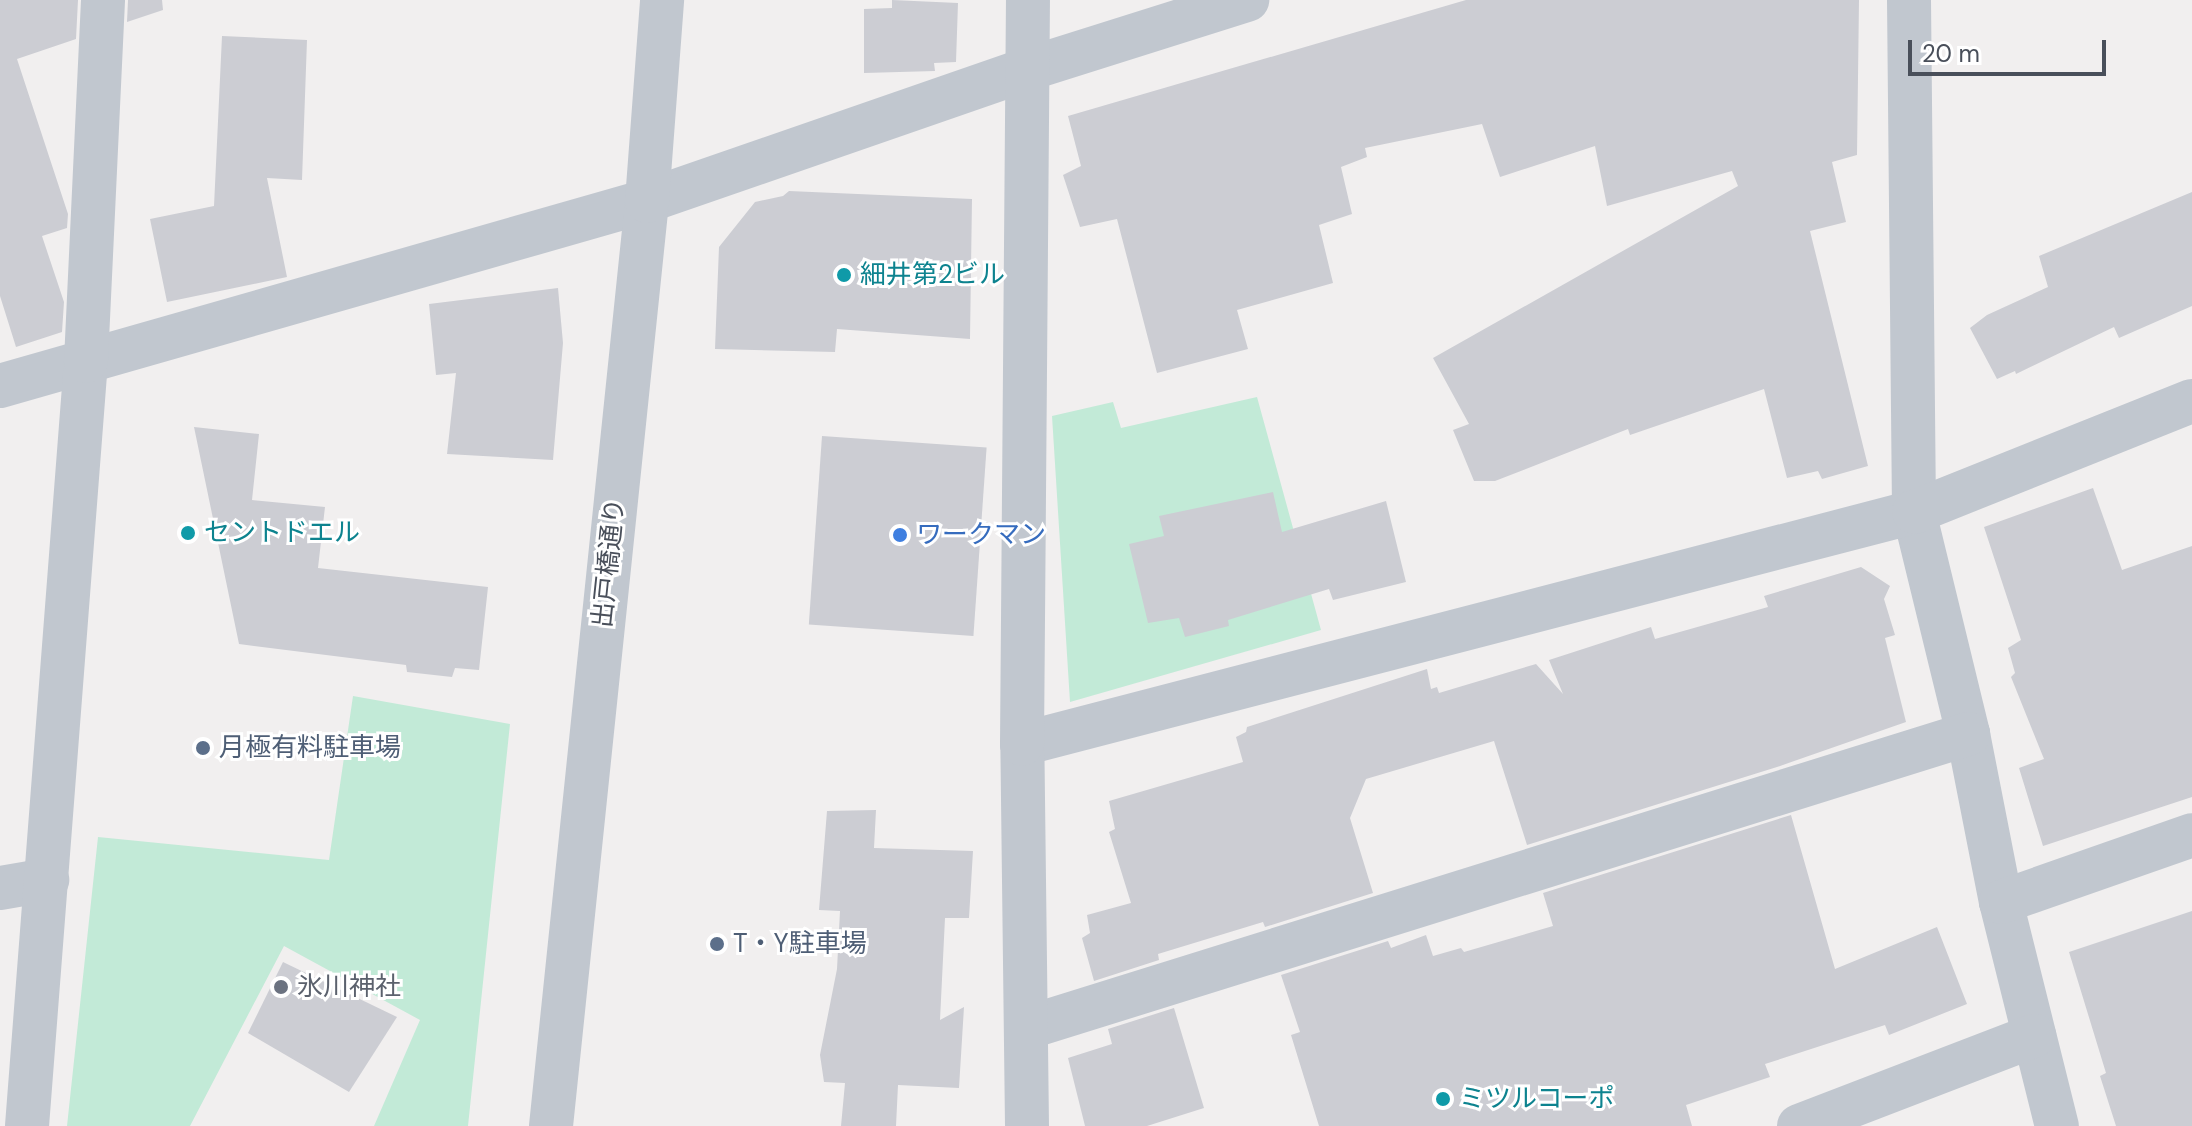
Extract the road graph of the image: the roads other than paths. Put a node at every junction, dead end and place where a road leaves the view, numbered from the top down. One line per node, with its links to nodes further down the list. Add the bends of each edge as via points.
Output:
1 (103, 0): 8 (street)
2 (662, 0): 7 (street, 出戸橋通り)
3 (1028, 0): 6 (street)
4 (1247, 0): 6 (street)
5 (1909, 0): 11 (street)
6 (1028, 69): 7 (street); 13 (street)
7 (647, 201): 8 (street); 21 (street, 出戸橋通り)
8 (86, 361): 9 (street); 15 (street)
9 (0, 386)
10 (2192, 401): 11 (street)
11 (1914, 512): 12 (street); 13 (street)
12 (1968, 734): 17 (street); 18 (street)
13 (1022, 744): 18 (street)
14 (2192, 835): 17 (street)
15 (47, 880): 16 (street); 20 (street)
16 (0, 888)
17 (2001, 902): 19 (street)
18 (1026, 1028): 22 (street)
19 (2034, 1036): 23 (street); 24 (street)
20 (27, 1126)
21 (551, 1126)
22 (1027, 1126)
23 (1799, 1126)
24 (2057, 1126)

